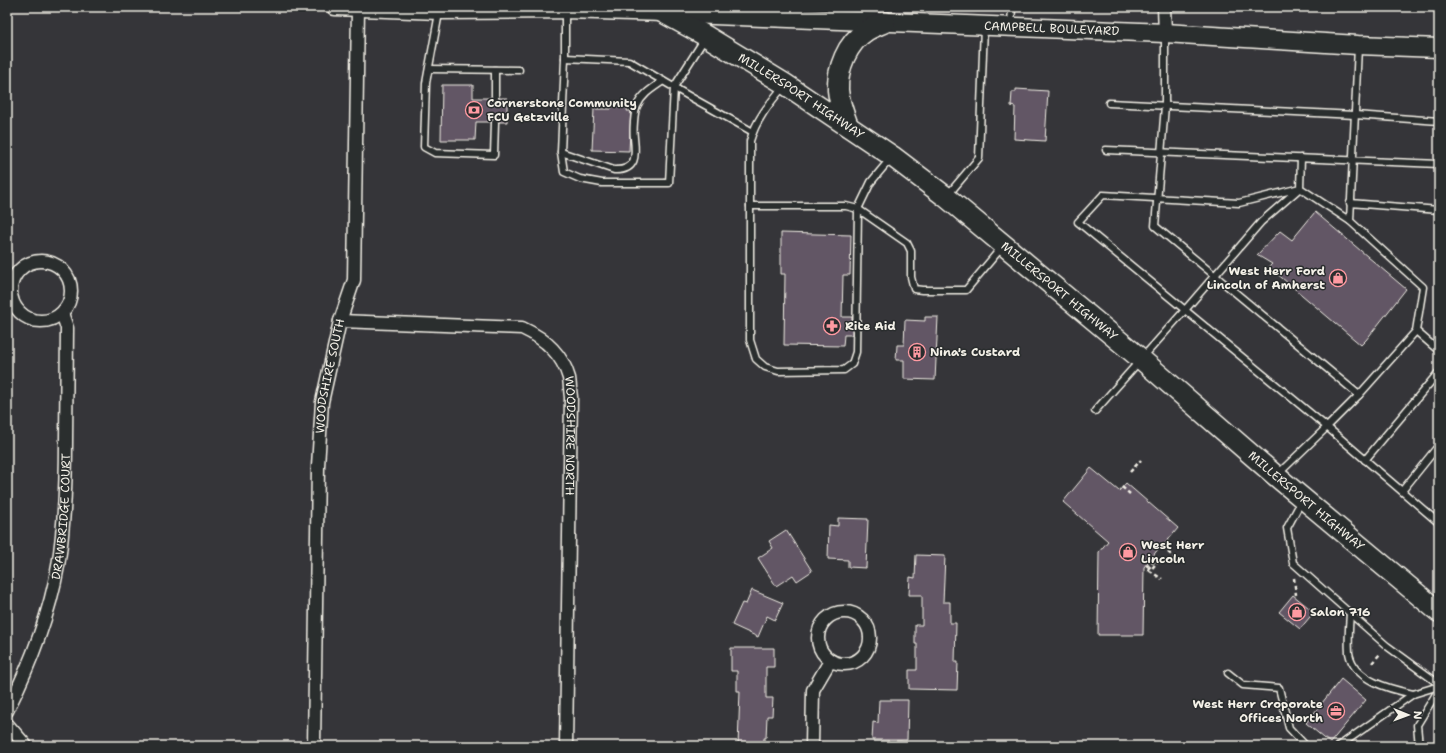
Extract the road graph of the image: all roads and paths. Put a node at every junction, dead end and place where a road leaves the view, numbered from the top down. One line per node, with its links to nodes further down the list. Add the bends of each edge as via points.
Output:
1 (335, 7): 4 (street)
2 (1012, 7): 10 (lane)
3 (1164, 7): 11 (street)
4 (358, 8): 5 (street); 49 (street, WOODSHIRE SOUTH, via 354,280)
5 (440, 9): 6 (street); 16 (lane)
6 (565, 10): 7 (street); 15 (lane)
7 (659, 10): 8 (main road, CAMPBELL BOULEVARD, via 818,16); 12 (main road, MILLERSPORT HIGHWAY)
8 (885, 22): 9 (main road, CAMPBELL BOULEVARD); 28 (main road, via 865,31 843,60 838,90)
9 (984, 25): 10 (main road, CAMPBELL BOULEVARD); 38 (lane, via 979,158)
10 (1010, 26): 11 (main road, CAMPBELL BOULEVARD)
11 (1165, 33): 13 (main road, CAMPBELL BOULEVARD); 24 (lane)
12 (706, 36): 20 (main road, MILLERSPORT HIGHWAY); 21 (lane)
13 (1358, 45): 14 (main road, CAMPBELL BOULEVARD); 25 (lane)
14 (1439, 48)
15 (565, 58): 19 (lane, via 629,61); 31 (lane)
16 (429, 69): 17 (lane); 27 (lane, via 426,83 424,147 435,153 494,155)
17 (495, 70): 18 (lane); 22 (lane)
18 (519, 70)
19 (663, 81): 21 (lane); 31 (lane, via 644,94 636,108 636,149 634,160 629,167 614,170)
20 (785, 84): 28 (main road, MILLERSPORT HIGHWAY); 29 (lane, via 763,111)
21 (674, 87): 29 (lane); 31 (lane, via 669,183 602,183 580,179 564,172)
22 (495, 98)
23 (1109, 104): 24 (lane)
24 (1165, 106): 25 (lane); 32 (lane)
25 (1355, 115): 26 (lane); 35 (lane)
26 (1439, 121)
27 (494, 122)
28 (848, 126): 33 (main road, MILLERSPORT HIGHWAY)
29 (752, 132): 41 (lane)
30 (1106, 150): 32 (lane)
31 (561, 152)
32 (1161, 153): 34 (lane); 39 (lane)
33 (892, 156): 38 (main road, MILLERSPORT HIGHWAY); 42 (lane, via 871,182)
34 (1301, 158): 35 (lane); 37 (lane)
35 (1352, 160): 36 (lane); 40 (lane)
36 (1439, 164)
37 (1300, 188): 39 (lane, via 1239,203); 44 (lane); 46 (lane, via 1261,222)
38 (946, 197): 45 (main road, MILLERSPORT HIGHWAY)
39 (1158, 198): 46 (lane, via 1155,226); 47 (lane, via 1103,195 1078,222)
40 (1350, 204): 43 (lane); 44 (lane)
41 (750, 206): 42 (lane, via 846,206); 42 (lane, via 750,340 756,359 765,367 778,371 844,370 852,364 856,352)
42 (858, 209): 45 (lane, via 906,243 911,251 911,277 914,288 922,290 966,290)
43 (1439, 210)
44 (1350, 221): 50 (lane, via 1423,287)
45 (1004, 244): 52 (main road, MILLERSPORT HIGHWAY)
46 (1215, 275): 47 (lane); 54 (lane)
47 (1185, 310): 52 (lane); 56 (lane)
48 (62, 313): 48 (street, via 68,305 71,286 61,269 44,261 24,266 17,273 11,291 17,310 34,321 54,319); 77 (street, DRAWBRIDGE COURT, via 67,328 66,487 58,568 37,646)
49 (340, 321): 80 (street, WOODSHIRE SOUTH, via 322,402 318,466); 81 (street, WOODSHIRE NORTH, via 522,328 537,335 563,362 569,378 571,397)
50 (1416, 331): 51 (lane); 54 (lane)
51 (1439, 351)
52 (1141, 359): 55 (lane); 61 (main road, MILLERSPORT HIGHWAY)
53 (1439, 372): 59 (lane)
54 (1359, 395): 56 (lane)
55 (1095, 411)
56 (1327, 427): 59 (lane); 61 (lane)
57 (1439, 445): 63 (lane)
58 (1141, 460): 60 (path)
59 (1365, 460): 63 (lane)
60 (1130, 472)
61 (1276, 476): 65 (main road, MILLERSPORT HIGHWAY)
62 (1122, 487): 64 (path)
63 (1402, 491): 66 (lane)
64 (1130, 494)
65 (1302, 498): 71 (main road, MILLERSPORT HIGHWAY); 72 (lane, via 1287,528 1294,563)
66 (1438, 519)
67 (1168, 552): 69 (path)
68 (1151, 558): 70 (path, via 1146,567 1148,569 1156,559 1158,561 1150,571)
69 (1178, 560)
70 (1162, 579)
71 (1439, 612)
72 (1350, 613): 75 (lane, via 1387,646); 76 (lane, via 1348,638 1355,668 1368,678 1389,688)
73 (830, 661): 73 (street, via 819,647 819,629 830,615 839,612 856,614 869,631 870,643 867,651 855,663 847,665); 82 (street, via 813,690)
74 (1228, 674): 83 (lane, via 1243,685 1279,688 1289,728)
75 (1439, 686): 76 (lane); 85 (lane, via 1417,725)
76 (1413, 694): 84 (lane)
77 (7, 711)
78 (7, 724): 79 (street)
79 (26, 746)
80 (314, 746)
81 (566, 746)
82 (812, 746)
83 (1306, 746)
84 (1339, 746)
85 (1419, 746)

